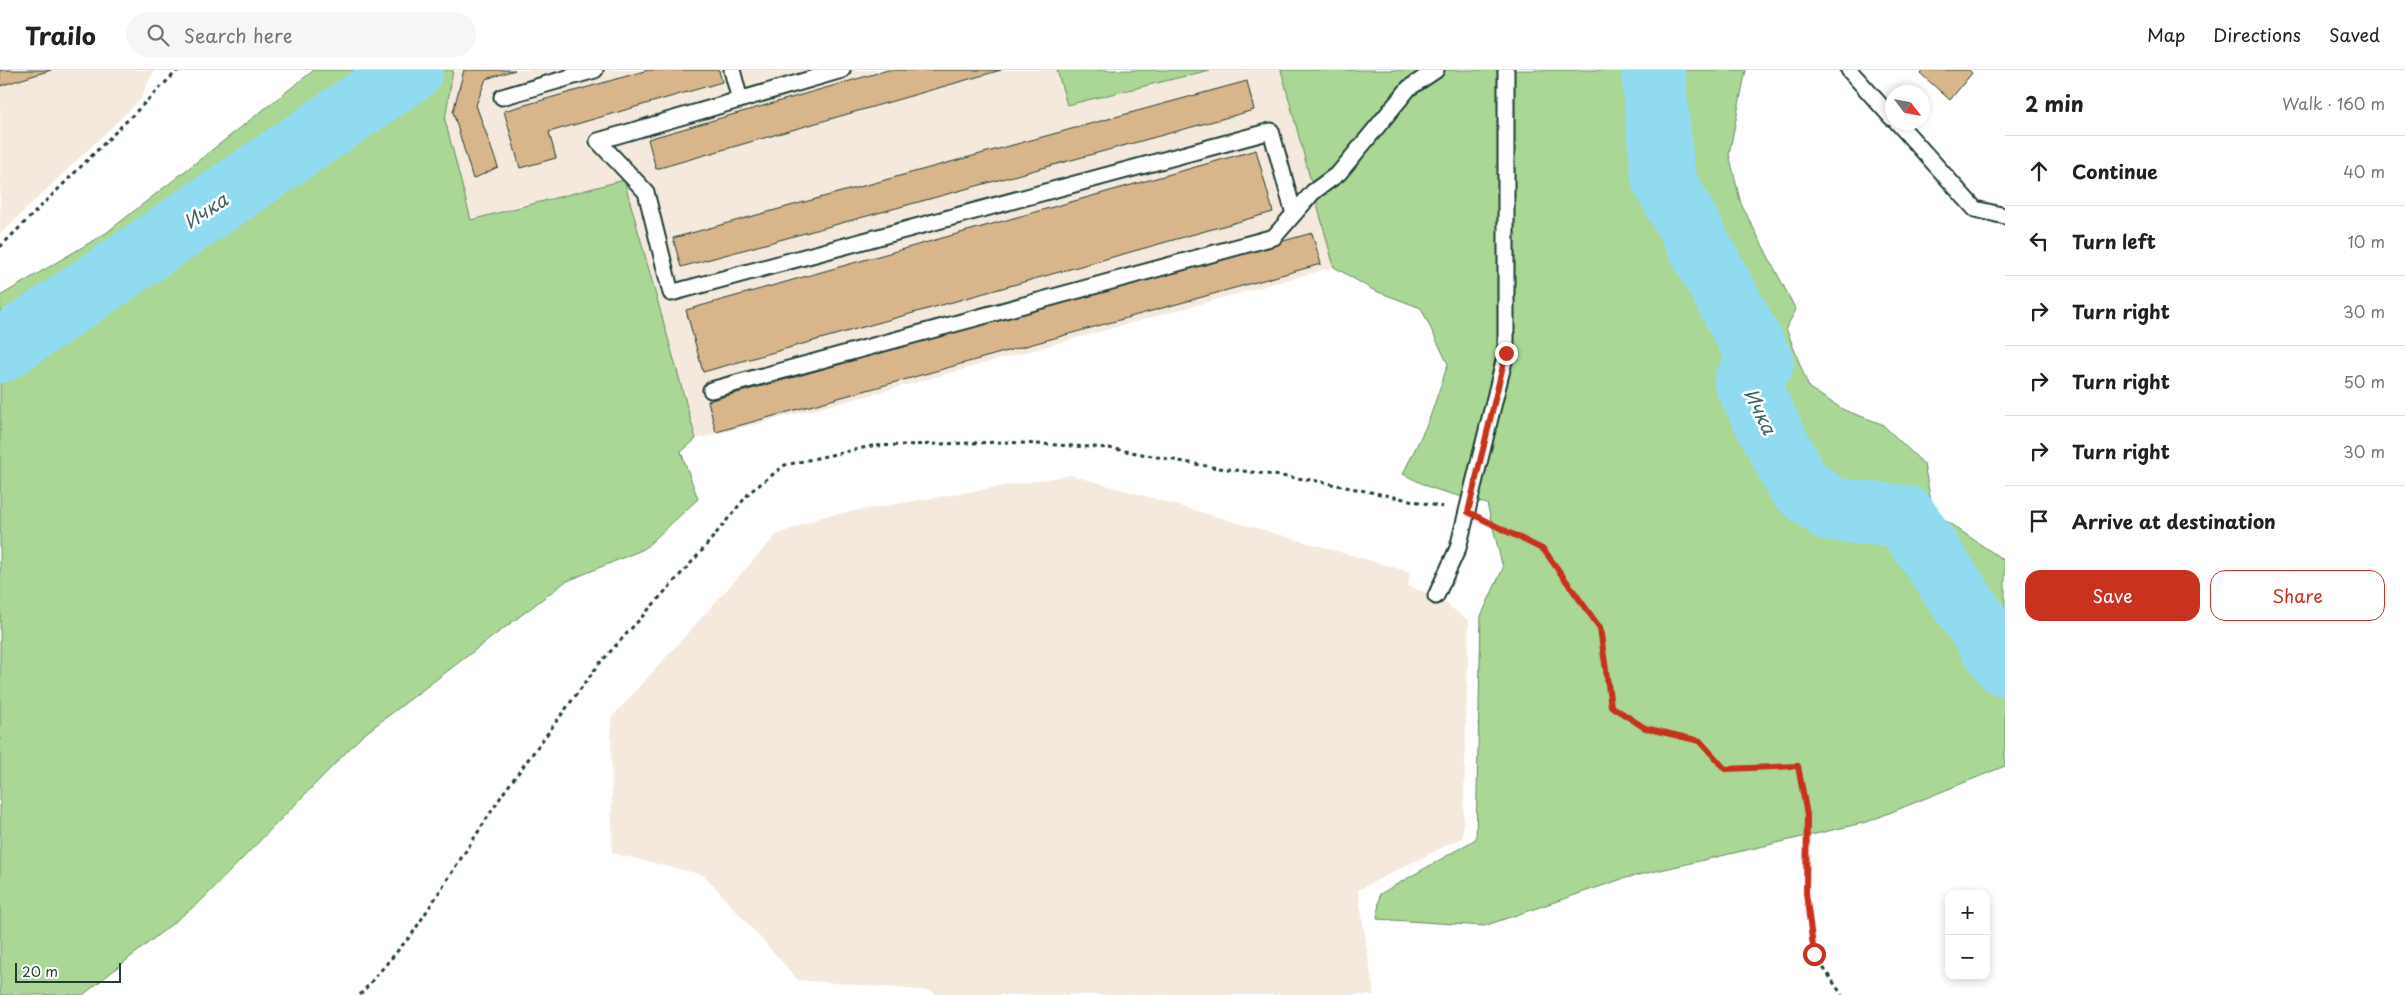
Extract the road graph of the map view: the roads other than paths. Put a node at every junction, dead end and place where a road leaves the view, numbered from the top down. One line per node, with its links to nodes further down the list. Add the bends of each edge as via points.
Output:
1 (595, 70): 7 (lane)
2 (732, 70): 8 (lane)
3 (842, 70): 8 (lane)
4 (1436, 70): 11 (lane, via 1409,88 1339,173 1313,192)
5 (1506, 70): 14 (lane, via 1506,353 1458,548)
6 (1849, 70): 9 (lane)
7 (502, 97)
8 (740, 100): 11 (lane, via 598,141 646,192 671,293 1271,131)
9 (1885, 110)
10 (1904, 130): 12 (lane, via 1975,209)
11 (1294, 214): 13 (lane, via 1274,237)
12 (2005, 216)
13 (711, 390)
14 (1436, 596)

